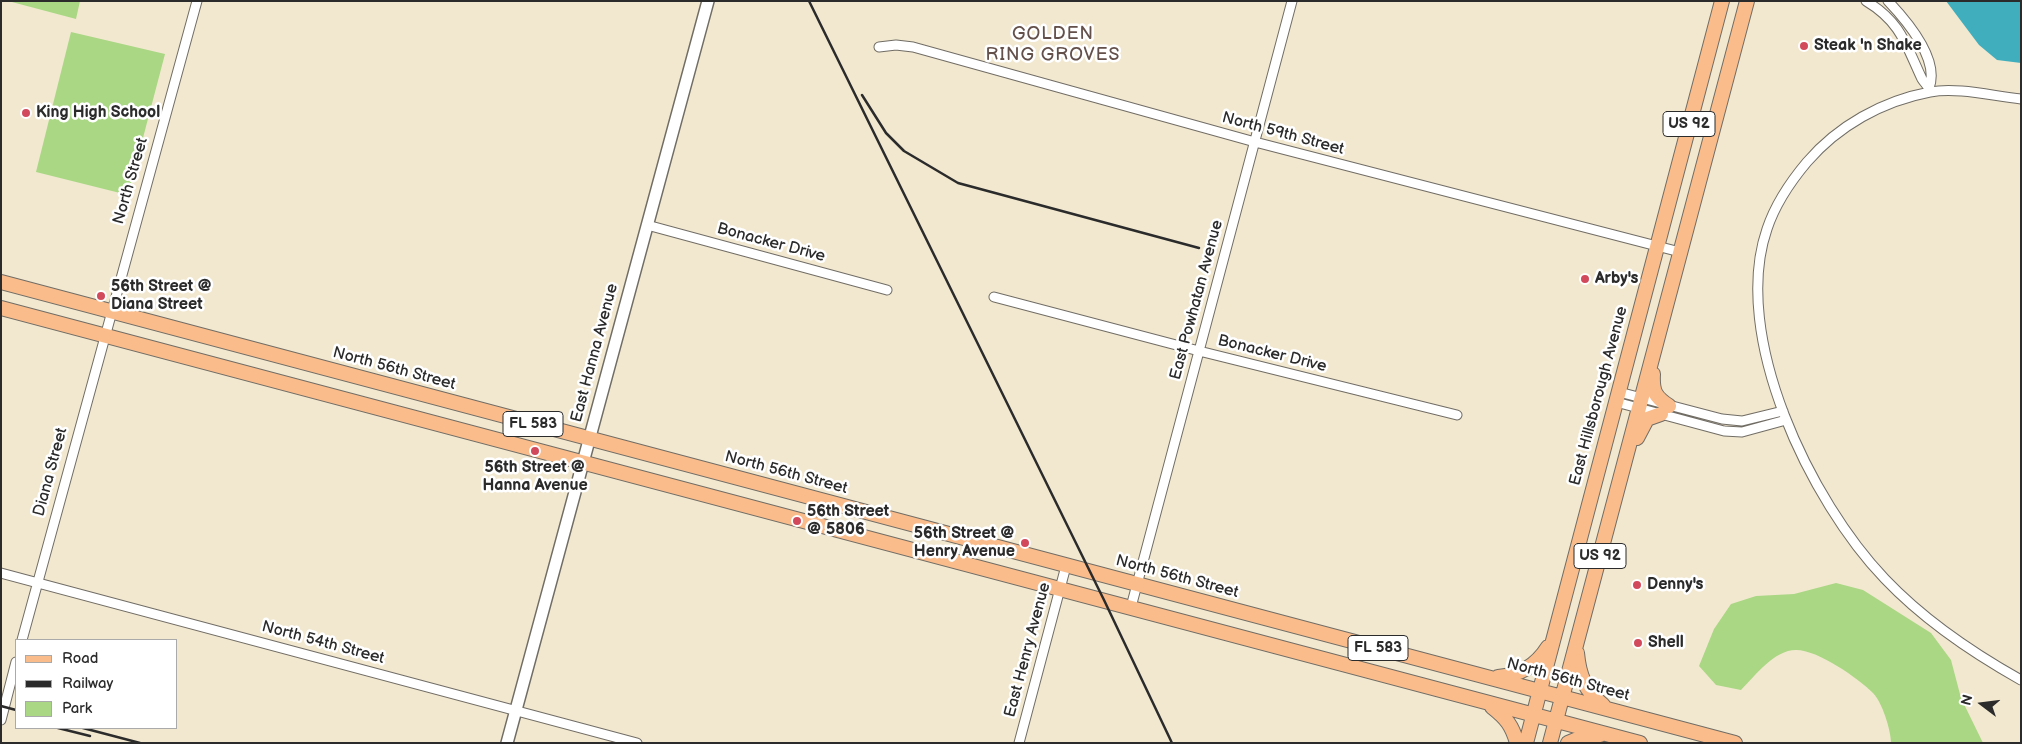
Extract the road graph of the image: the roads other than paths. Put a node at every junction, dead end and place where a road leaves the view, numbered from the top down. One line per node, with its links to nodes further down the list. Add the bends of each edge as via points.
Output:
1 (197, 1): 19 (street, North Street)
2 (708, 1): 12 (street, East Hanna Avenue)
3 (1292, 1): 11 (street, East Powhatan Avenue)
4 (1722, 1): 13 (main road, East Hillsborough Avenue / US 92)
5 (1746, 1): 14 (main road, US 92)
6 (1866, 1): 9 (street, via 1887,15 1904,36)
7 (1888, 1): 9 (street, via 1906,20 1924,50 1933,78)
8 (879, 47): 11 (street, North 59th Street, via 913,47)
9 (1930, 90): 10 (street); 27 (street, via 1881,107 1833,136 1802,168 1773,214 1760,258 1758,304 1764,346)
10 (2021, 99)
11 (1255, 142): 13 (street, North 59th Street); 22 (street, East Powhatan Avenue)
12 (647, 225): 16 (street, Bonacker Drive); 31 (street, East Hanna Avenue)
13 (1657, 247): 14 (street, North 59th Street); 24 (main road, East Hillsborough Avenue / US 92)
14 (1680, 252): 21 (main road, US 92)
15 (1, 282): 19 (main road, North 56th Street / FL 583)
16 (887, 290)
17 (994, 297): 22 (street, Bonacker Drive)
18 (1, 308): 20 (main road, FL 583)
19 (110, 311): 20 (street, Diana Street); 23 (main road, North 56th Street / FL 583)
20 (104, 336): 28 (main road, FL 583); 38 (street, Diana Street)
21 (1654, 349): 25 (main road, US 92); 26 (main road, via 1656,362 1652,388)
22 (1199, 351): 29 (street, Bonacker Drive); 39 (street, East Powhatan Avenue)
23 (407, 390): 28 (main road); 31 (main road, North 56th Street / FL 583)
24 (1617, 397): 25 (street); 43 (main road, East Hillsborough Avenue / US 92)
25 (1640, 403): 26 (street); 33 (main road, US 92)
26 (1665, 410): 27 (street, via 1742,421); 30 (street, via 1724,431 1742,432); 33 (main road, via 1647,419)
27 (1784, 410): 30 (street)
28 (401, 414): 32 (main road, FL 583)
29 (1457, 415)
30 (1786, 420): 47 (street, via 1837,518 1883,578 1909,604 1949,635 1984,660)
31 (589, 438): 32 (street, East Hanna Avenue); 34 (main road, North 56th Street / FL 583)
32 (583, 462): 35 (main road, FL 583); 52 (street, East Hanna Avenue)
33 (1622, 470): 44 (main road, US 92)
34 (826, 502): 35 (main road); 36 (main road, North 56th Street / FL 583)
35 (820, 525): 40 (main road, FL 583)
36 (1066, 566): 39 (main road, North 56th Street / FL 583); 40 (street, East Henry Avenue)
37 (1, 573): 38 (street, North 54th Street)
38 (37, 582): 42 (street, Diana Street); 52 (street, North 54th Street)
39 (1136, 584): 41 (street, East Powhatan Avenue); 46 (main road, North 56th Street / FL 583)
40 (1060, 589): 41 (main road, FL 583); 59 (street, East Henry Avenue)
41 (1131, 607): 50 (main road, FL 583)
42 (22, 639)
43 (1552, 640): 46 (main road, via 1542,657 1526,670); 48 (main road, East Hillsborough Avenue / US 92)
44 (1576, 644): 49 (main road, US 92); 51 (main road, via 1584,684 1591,696)
45 (15, 666): 54 (street)
46 (1489, 678): 48 (main road, North 56th Street / FL 583)
47 (2021, 680)
48 (1539, 691): 49 (main road, North 56th Street / FL 583); 53 (main road, East Hillsborough Avenue / US 92)
49 (1563, 697): 51 (main road, North 56th Street / FL 583); 55 (main road, US 92)
50 (1485, 702): 53 (main road, FL 583); 60 (main road, via 1507,718)
51 (1609, 709): 65 (main road, North 56th Street / FL 583)
52 (516, 710): 57 (street, East Hanna Avenue); 58 (street, North 54th Street)
53 (1533, 715): 55 (main road, FL 583); 61 (main road, East Hillsborough Avenue / US 92)
54 (1, 720)
55 (1556, 721): 56 (main road, FL 583); 62 (main road, US 92)
56 (1608, 734): 63 (main road, via 1585,736); 64 (main road, FL 583)
57 (508, 743)
58 (637, 743)
59 (1019, 743)
60 (1517, 743)
61 (1526, 743)
62 (1550, 743)
63 (1568, 743)
64 (1640, 743)
65 (1735, 743)

